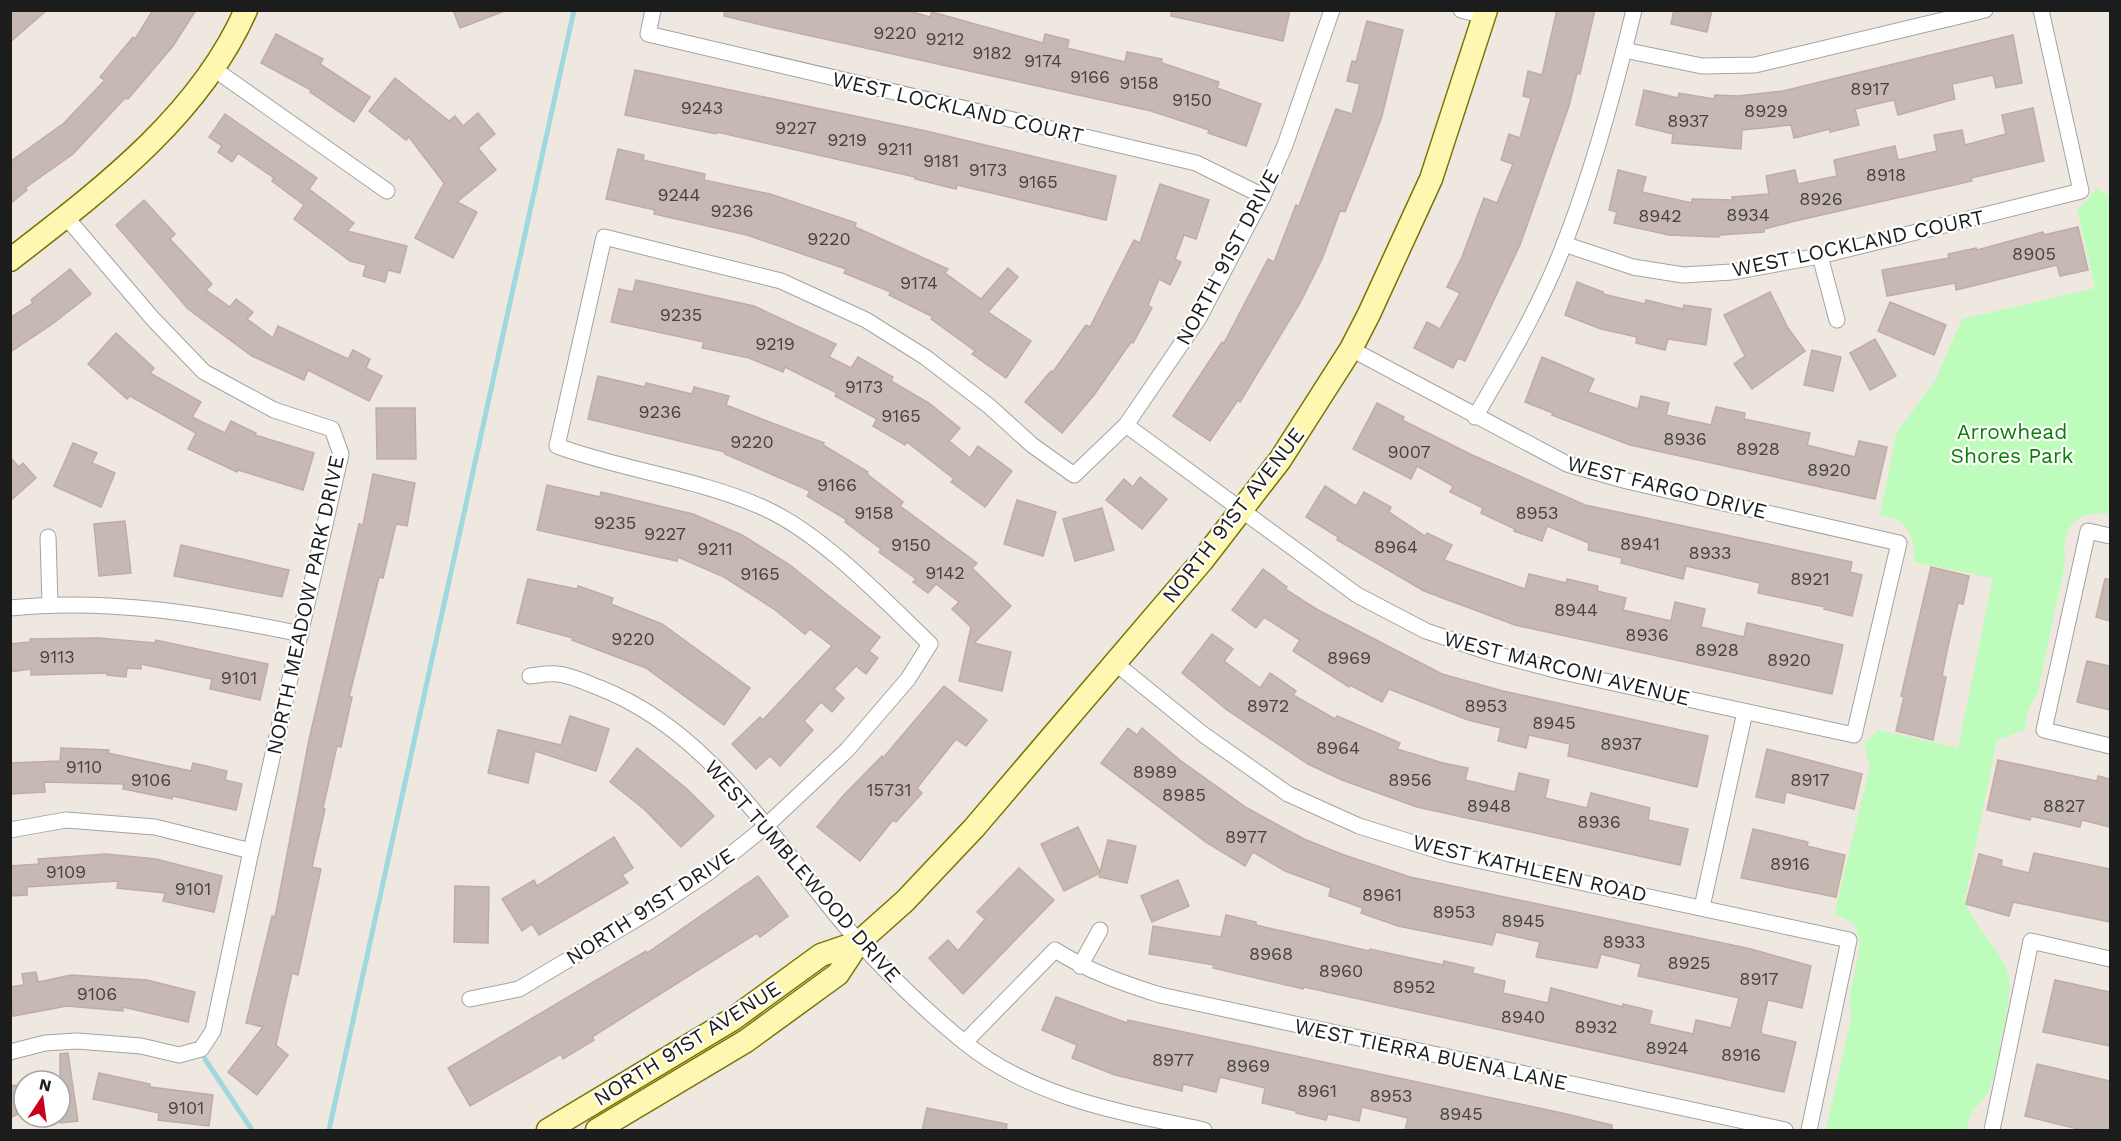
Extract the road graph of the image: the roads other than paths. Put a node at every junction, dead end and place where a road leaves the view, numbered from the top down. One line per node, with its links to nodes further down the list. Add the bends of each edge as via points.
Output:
1 (246, 10): 10 (main road)
2 (653, 10): 12 (street, WEST LOCKLAND COURT, via 648,34 1196,163)
3 (1332, 10): 12 (street, NORTH 91ST DRIVE)
4 (1461, 10): 8 (street)
5 (1634, 10): 9 (street)
6 (1985, 10): 9 (street, via 1755,65 1702,66)
7 (2041, 10): 15 (street, WEST LOCKLAND COURT, via 2081,191)
8 (1485, 13): 18 (main road, NORTH 91ST AVENUE, via 1431,179)
9 (1624, 50): 14 (street, via 1598,145)
10 (214, 69): 11 (street); 13 (main road, via 180,112)
11 (387, 191)
12 (1263, 196): 20 (street, NORTH 91ST DRIVE, via 1199,318)
13 (66, 217): 16 (main road); 26 (street, NORTH MEADOW PARK DRIVE, via 204,372 274,410 333,429 341,454)
14 (1564, 244): 15 (street, WEST LOCKLAND COURT, via 1633,267 1683,276 1732,272); 19 (street, via 1515,351)
15 (1820, 256): 17 (street)
16 (10, 260)
17 (1837, 320)
18 (1351, 349): 19 (street, WEST FARGO DRIVE); 21 (main road, NORTH 91ST AVENUE, via 1280,460)
19 (1475, 417): 30 (street, WEST FARGO DRIVE, via 1567,464 1899,543)
20 (1126, 425): 21 (street, WEST MARCONI AVENUE); 32 (street, NORTH 91ST DRIVE, via 1074,475 925,357 866,320 781,281 604,237 557,446 596,460 709,488 765,508 806,533 930,644 908,679 847,750)
21 (1241, 510): 27 (main road, NORTH 91ST AVENUE); 29 (street, WEST MARCONI AVENUE, via 1357,595 1426,631 1563,672)
22 (2110, 536): 31 (street, via 2088,531 2044,730)
23 (48, 537): 24 (street)
24 (50, 604): 25 (street); 26 (street, via 121,605 210,615)
25 (10, 608)
26 (301, 634): 34 (street, NORTH MEADOW PARK DRIVE)
27 (1115, 663): 35 (street, WEST KATHLEEN ROAD, via 1203,735 1288,794 1359,826 1449,854); 37 (main road, NORTH 91ST AVENUE, via 949,857)
28 (530, 676): 32 (street, WEST TUMBLEWOOD DRIVE, via 559,674 617,694 650,713 688,742)
29 (1745, 712): 30 (street, WEST MARCONI AVENUE); 35 (street)
30 (1854, 735)
31 (2110, 746)
32 (766, 826): 37 (street, WEST TUMBLEWOOD DRIVE); 40 (street, NORTH 91ST DRIVE, via 699,879 558,967 519,989)
33 (10, 830): 34 (street, via 66,820 155,827)
34 (251, 851): 42 (street, NORTH MEADOW PARK DRIVE, via 213,1031 201,1049 179,1055 141,1046 77,1041 45,1043)
35 (1702, 907): 48 (street, WEST KATHLEEN ROAD, via 1849,940)
36 (1100, 930): 39 (street)
37 (859, 942): 41 (street, WEST TUMBLEWOOD DRIVE); 43 (main road, NORTH 91ST AVENUE, via 821,955 733,1019); 44 (main road, NORTH 91ST AVENUE, via 838,974 800,1004)
38 (2110, 959): 49 (street, via 2031,941)
39 (1080, 966): 41 (street, WEST TIERRA BUENA LANE, via 1055,950); 47 (street, WEST TIERRA BUENA LANE, via 1160,995)
40 (470, 999)
41 (964, 1042): 46 (street, WEST TUMBLEWOOD DRIVE, via 1011,1074 1055,1094)
42 (10, 1052)
43 (598, 1099): 44 (main road); 45 (main road, NORTH 91ST AVENUE)
44 (604, 1126)
45 (548, 1131)
46 (1204, 1131)
47 (1785, 1131)
48 (1809, 1131)
49 (1992, 1131)

